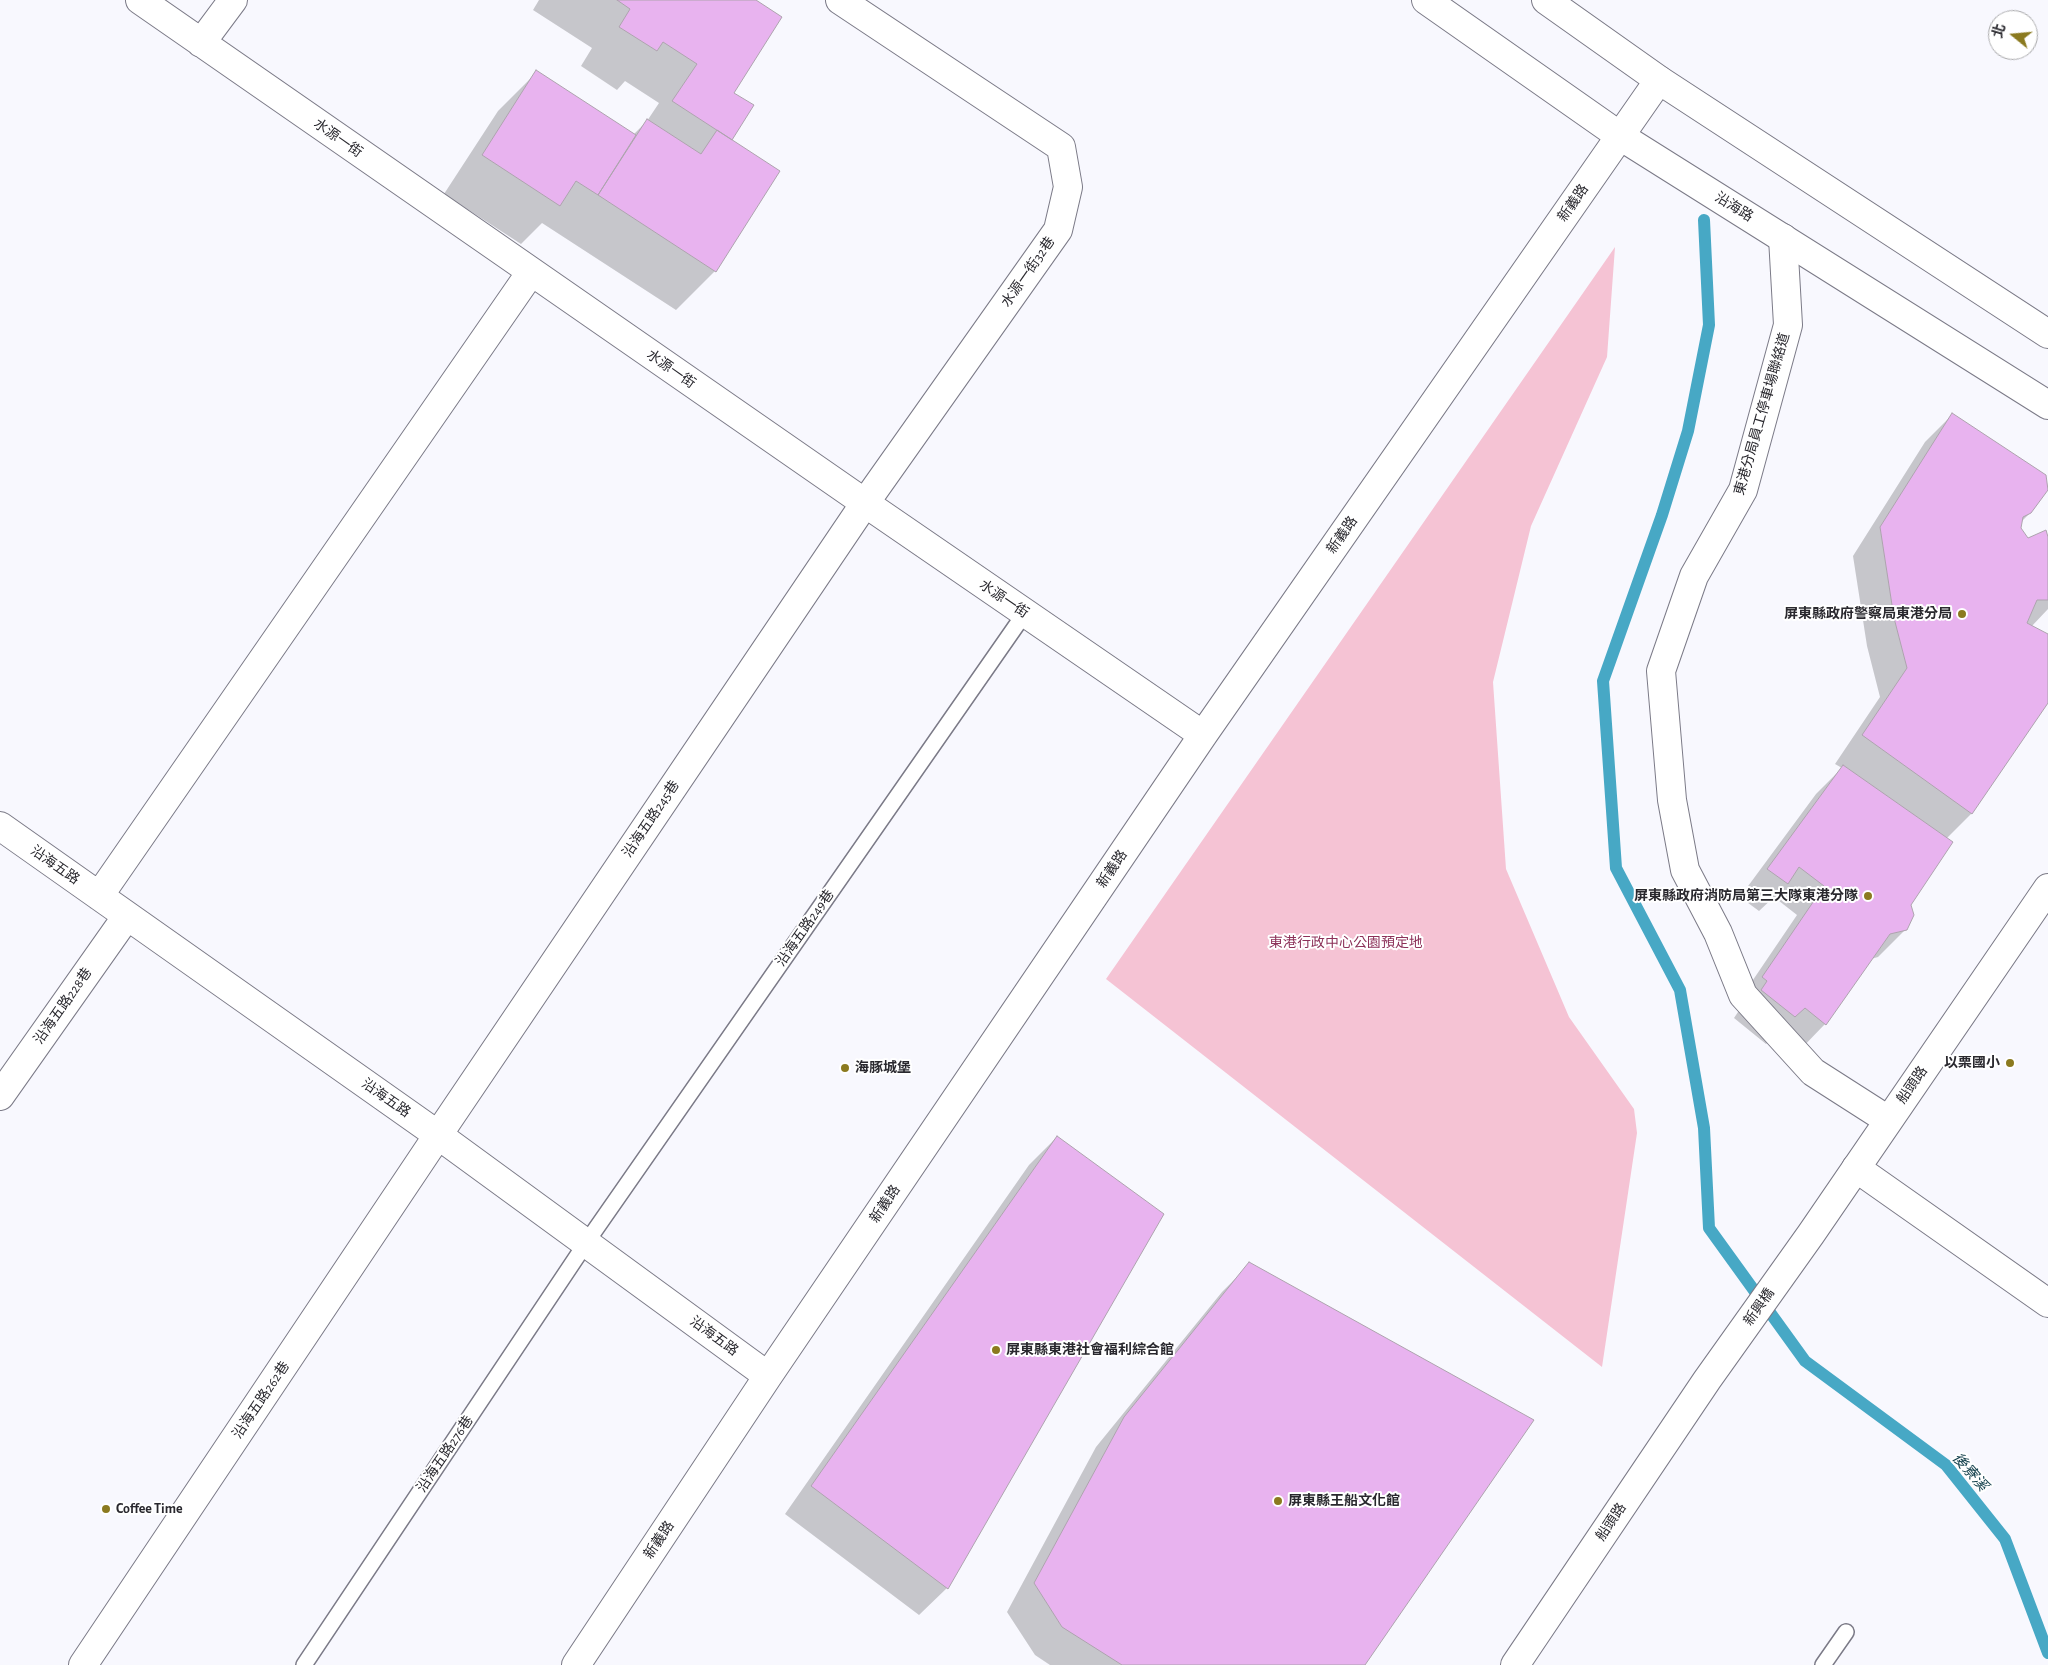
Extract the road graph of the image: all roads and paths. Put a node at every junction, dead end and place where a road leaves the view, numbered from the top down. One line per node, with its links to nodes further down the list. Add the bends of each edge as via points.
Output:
1 (140, 0): 6 (street, 水源一街)
2 (233, 0): 6 (street)
3 (840, 0): 13 (street, 水源一街32巷, via 1062,147 1068,187 1058,230)
4 (1426, 0): 8 (street, 沿海路)
5 (1546, 0): 7 (street)
6 (201, 43): 10 (street, 水源一街)
7 (1659, 80): 8 (street, 新義路); 11 (street)
8 (1620, 136): 9 (street, 沿海路); 15 (street, 新義路)
9 (1783, 238): 12 (street, 沿海路); 21 (street, 東港分局員工停車場聯絡道, via 1788,325 1743,490 1694,576 1661,671 1672,800 1685,870 1718,933 1743,995 1813,1072)
10 (531, 272): 13 (street, 水源一街); 18 (street)
11 (2048, 334)
12 (2048, 405)
13 (865, 503): 14 (street, 水源一街); 22 (street, 沿海五路245巷)
14 (1025, 613): 15 (street, 水源一街); 25 (lane, 沿海五路249巷)
15 (1203, 735): 27 (street, 新義路)
16 (0, 826): 18 (street, 沿海五路)
17 (2048, 888): 21 (street, 船頭路)
18 (99, 896): 19 (street, 沿海五路)
19 (127, 916): 20 (street, 沿海五路228巷); 22 (street, 沿海五路)
20 (0, 1096)
21 (1888, 1120): 23 (street, 船頭路)
22 (438, 1135): 25 (street, 沿海五路); 30 (street, 沿海五路262巷)
23 (1856, 1168): 24 (street, 船頭路); 26 (street)
24 (1811, 1234): 28 (street, 新興橋)
25 (586, 1243): 27 (street, 沿海五路); 31 (lane, 沿海五路276巷)
26 (2048, 1303)
27 (768, 1376): 32 (street, 新義路)
28 (1708, 1380): 33 (street, 船頭路)
29 (1846, 1632): 34 (lane)
30 (84, 1665)
31 (304, 1665)
32 (576, 1665)
33 (1515, 1665)
34 (1823, 1665)

